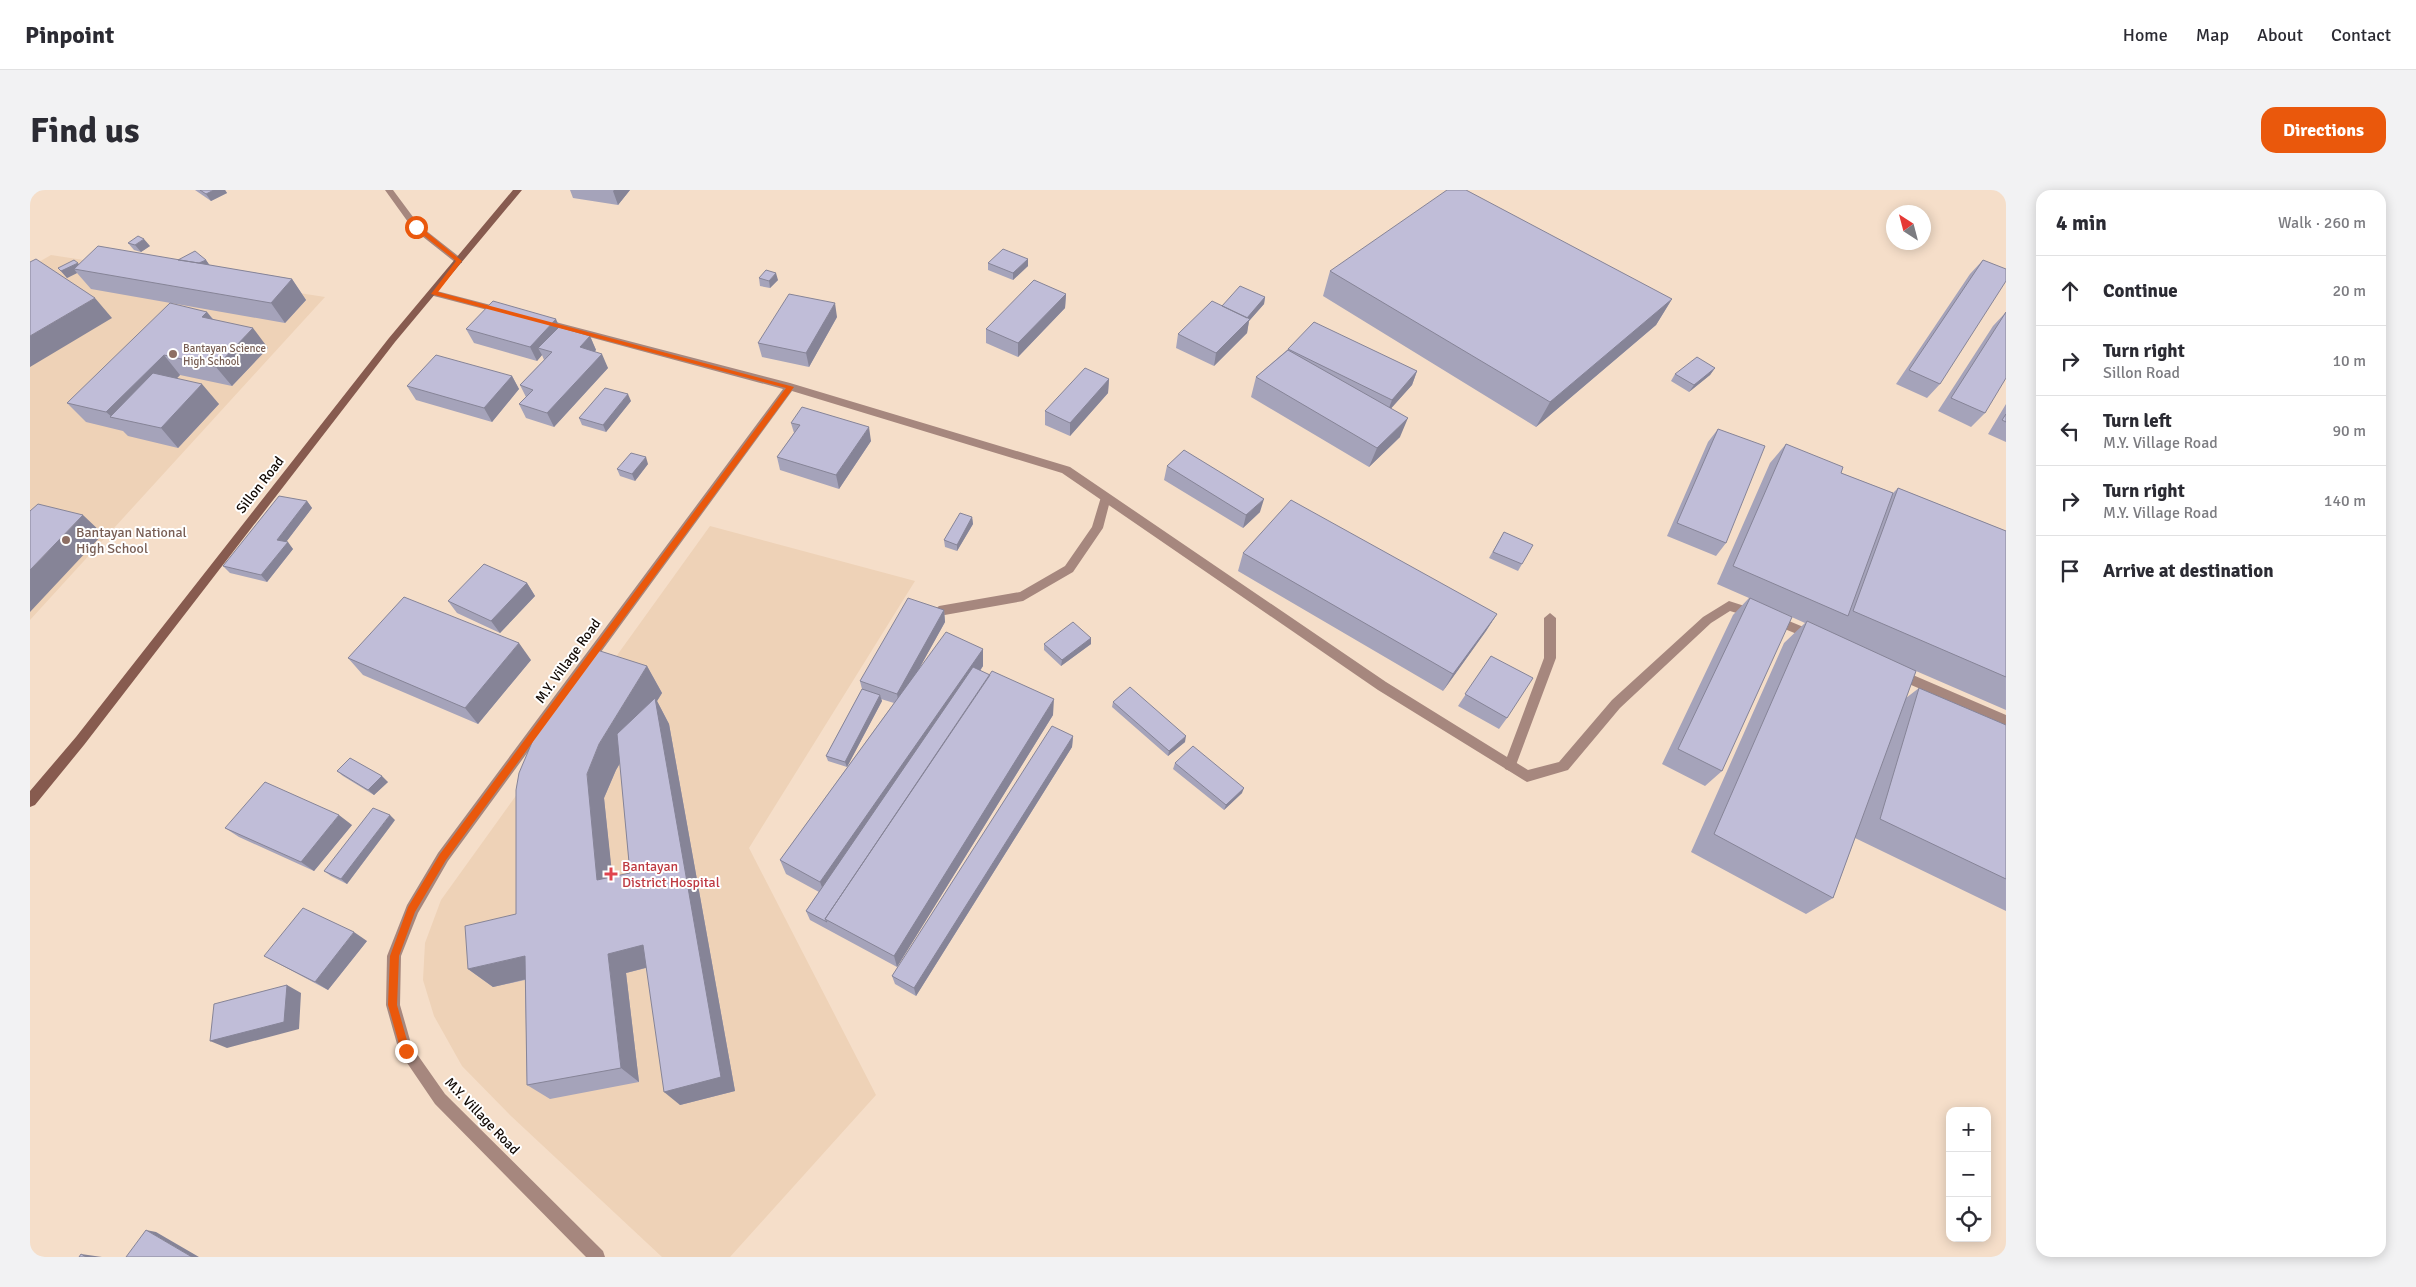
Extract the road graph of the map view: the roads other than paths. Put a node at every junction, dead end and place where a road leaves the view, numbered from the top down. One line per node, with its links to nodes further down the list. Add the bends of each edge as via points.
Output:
1 (389, 190): 3 (street, via 416,227)
2 (518, 190): 3 (main road, Sillon Road)
3 (459, 261): 4 (main road, Sillon Road)
4 (434, 293): 5 (street); 15 (main road, Sillon Road, via 392,340)
5 (511, 313)
6 (530, 318): 7 (street)
7 (790, 387): 8 (street, via 1066,470); 16 (street, M.Y. Village Road, via 443,857 412,910 394,956 392,1005 406,1051 440,1099)
8 (1106, 497): 9 (street, via 1097,528 1070,569 1023,596); 14 (street, via 1382,686)
9 (939, 611)
10 (1550, 618): 14 (street, via 1550,658)
11 (1827, 642): 14 (street, via 1782,622 1729,606 1706,620 1616,704 1563,766 1527,776)
12 (1889, 670): 13 (street)
13 (2006, 721)
14 (1510, 765)
15 (30, 801)
16 (597, 1257)

